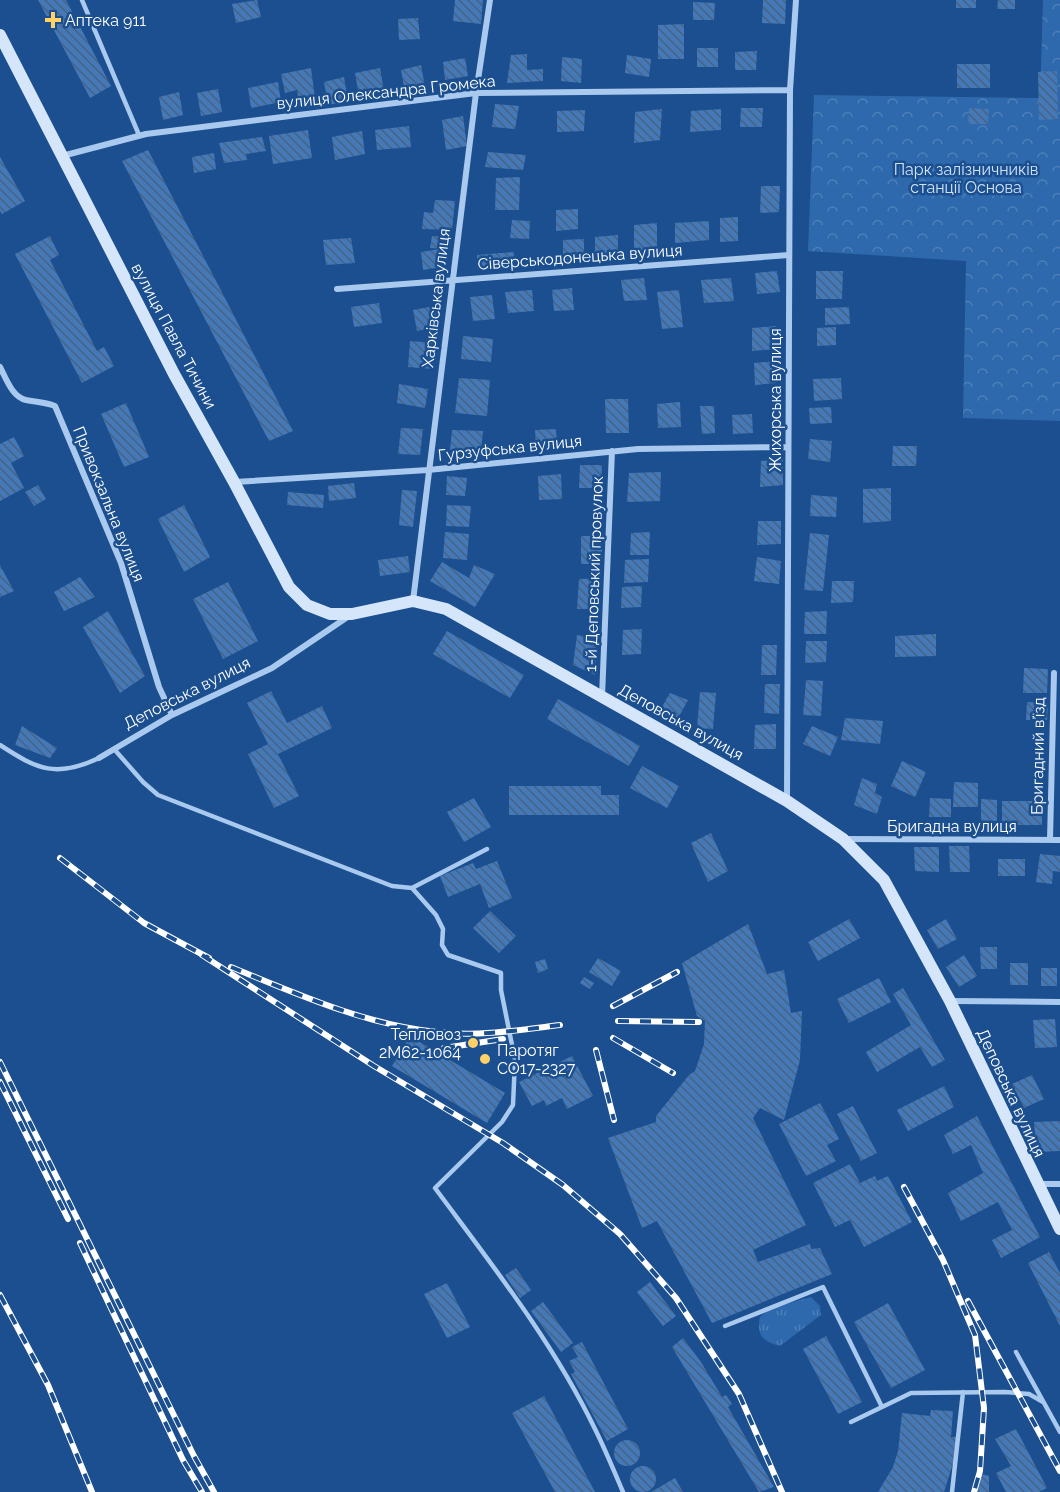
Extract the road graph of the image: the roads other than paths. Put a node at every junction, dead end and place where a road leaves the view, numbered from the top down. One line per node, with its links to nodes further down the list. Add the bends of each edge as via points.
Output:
1 (82, 0): 7 (lane)
2 (490, 0): 6 (street, Харківська вулиця)
3 (796, 0): 5 (street, Жихорська вулиця)
4 (0, 35): 8 (main road, вулиця Павла Тичини)
5 (790, 90): 6 (street, вулиця Олександра Громека); 9 (street, Жихорська вулиця)
6 (476, 93): 7 (street, вулиця Олександра Громека); 10 (street, Харківська вулиця)
7 (139, 135): 8 (street, вулиця Олександра Громека)
8 (61, 156): 16 (main road, вулиця Павла Тичини)
9 (789, 255): 10 (street, Сіверськодонецька вулиця); 13 (street, Жихорська вулиця)
10 (452, 281): 11 (street, Сіверськодонецька вулиця); 15 (street, Харківська вулиця)
11 (337, 289)
12 (0, 367): 21 (street, Привокзальна вулиця, via 15,394 24,400 55,406 121,563 159,687)
13 (788, 447): 14 (street, Гурзуфська вулиця); 25 (street, Жихорська вулиця)
14 (612, 451): 15 (street, Гурзуфська вулиця); 20 (street, 1-й Деповський провулок)
15 (428, 470): 16 (street, Гурзуфська вулиця); 17 (street, Харківська вулиця)
16 (234, 482): 18 (main road, вулиця Павла Тичини, via 289,586 307,605 330,614)
17 (413, 601): 18 (main road, Деповська вулиця); 20 (main road, Деповська вулиця, via 446,609)
18 (352, 614): 21 (street, Деповська вулиця, via 272,668)
19 (1054, 673): 27 (street, Бригадний в’їзд)
20 (602, 697): 25 (main road, Деповська вулиця)
21 (172, 716): 23 (street, Деповська вулиця)
22 (0, 745): 24 (lane, via 21,759 52,770 75,769)
23 (114, 749): 24 (street, Деповська вулиця); 30 (lane, via 158,795 372,879)
24 (99, 758)
25 (787, 801): 26 (main road, Деповська вулиця)
26 (843, 839): 27 (street, Бригадна вулиця); 31 (main road, Деповська вулиця, via 884,880)
27 (1050, 840): 28 (street, Бригадна вулиця)
28 (1060, 840)
29 (488, 849): 30 (lane)
30 (412, 888): 43 (lane, via 436,915 448,955 501,973 515,1060 513,1105 502,1122 435,1188 564,1372 595,1428)
31 (950, 1002): 32 (street); 33 (main road, Деповська вулиця)
32 (1060, 1002)
33 (1036, 1184): 34 (street); 35 (main road, Деповська вулиця)
34 (1060, 1184)
35 (1060, 1229)
36 (725, 1326): 40 (lane, via 823,1287)
37 (1016, 1352): 39 (lane)
38 (963, 1392): 39 (lane, via 1029,1394); 40 (lane, via 910,1393); 44 (lane)
39 (1044, 1402): 42 (lane)
40 (882, 1407): 41 (lane)
41 (851, 1422)
42 (1060, 1432)
43 (623, 1492)
44 (952, 1492)

